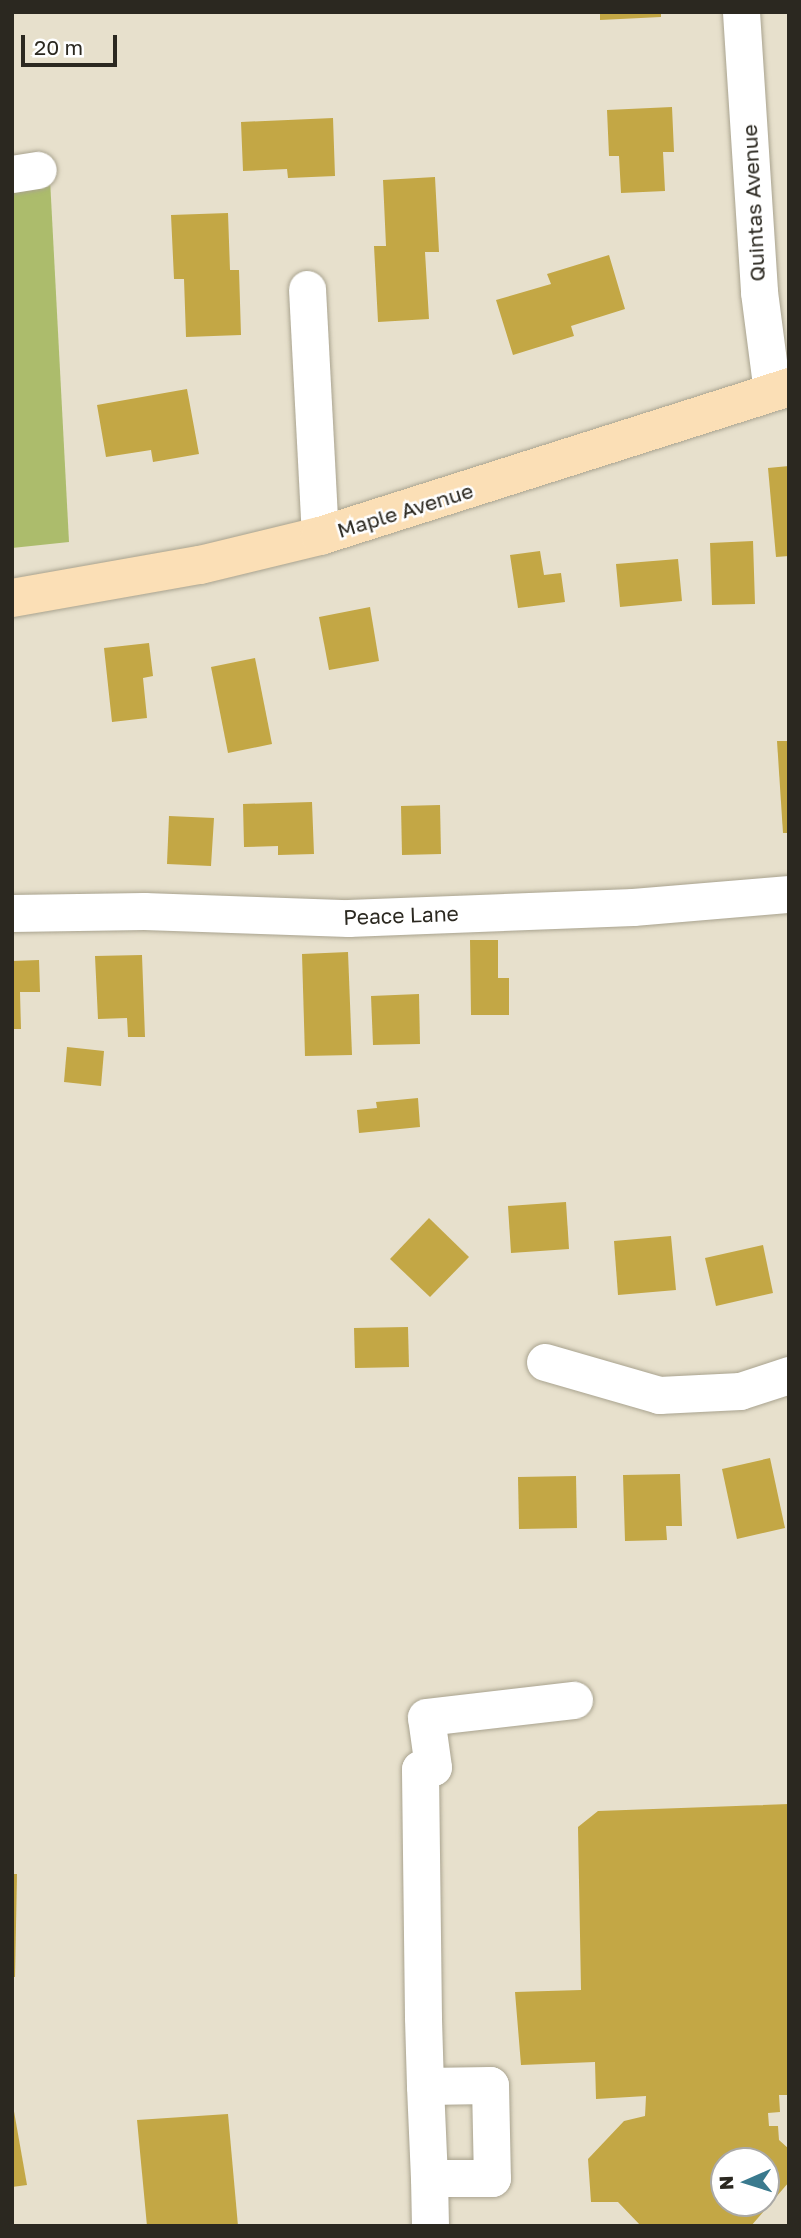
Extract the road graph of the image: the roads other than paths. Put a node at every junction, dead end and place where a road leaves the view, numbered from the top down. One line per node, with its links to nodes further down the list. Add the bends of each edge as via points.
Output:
1 (741, 12): 3 (street, Quintas Avenue, via 758,292)
2 (307, 289): 4 (street)
3 (780, 390): 4 (main road, Maple Avenue)
4 (320, 536): 5 (main road, Maple Avenue, via 200,565)
5 (12, 598)
6 (789, 894): 7 (street, Peace Lane, via 633,906 348,918 144,911)
7 (12, 913)
8 (545, 1362): 9 (street, via 659,1395 740,1391)
9 (789, 1375)
10 (574, 1700): 11 (street, via 426,1717 433,1767 420,1769)
11 (425, 2086): 12 (street); 12 (street, via 490,2085 492,2178)
12 (429, 2178): 13 (street)
13 (429, 2226)

